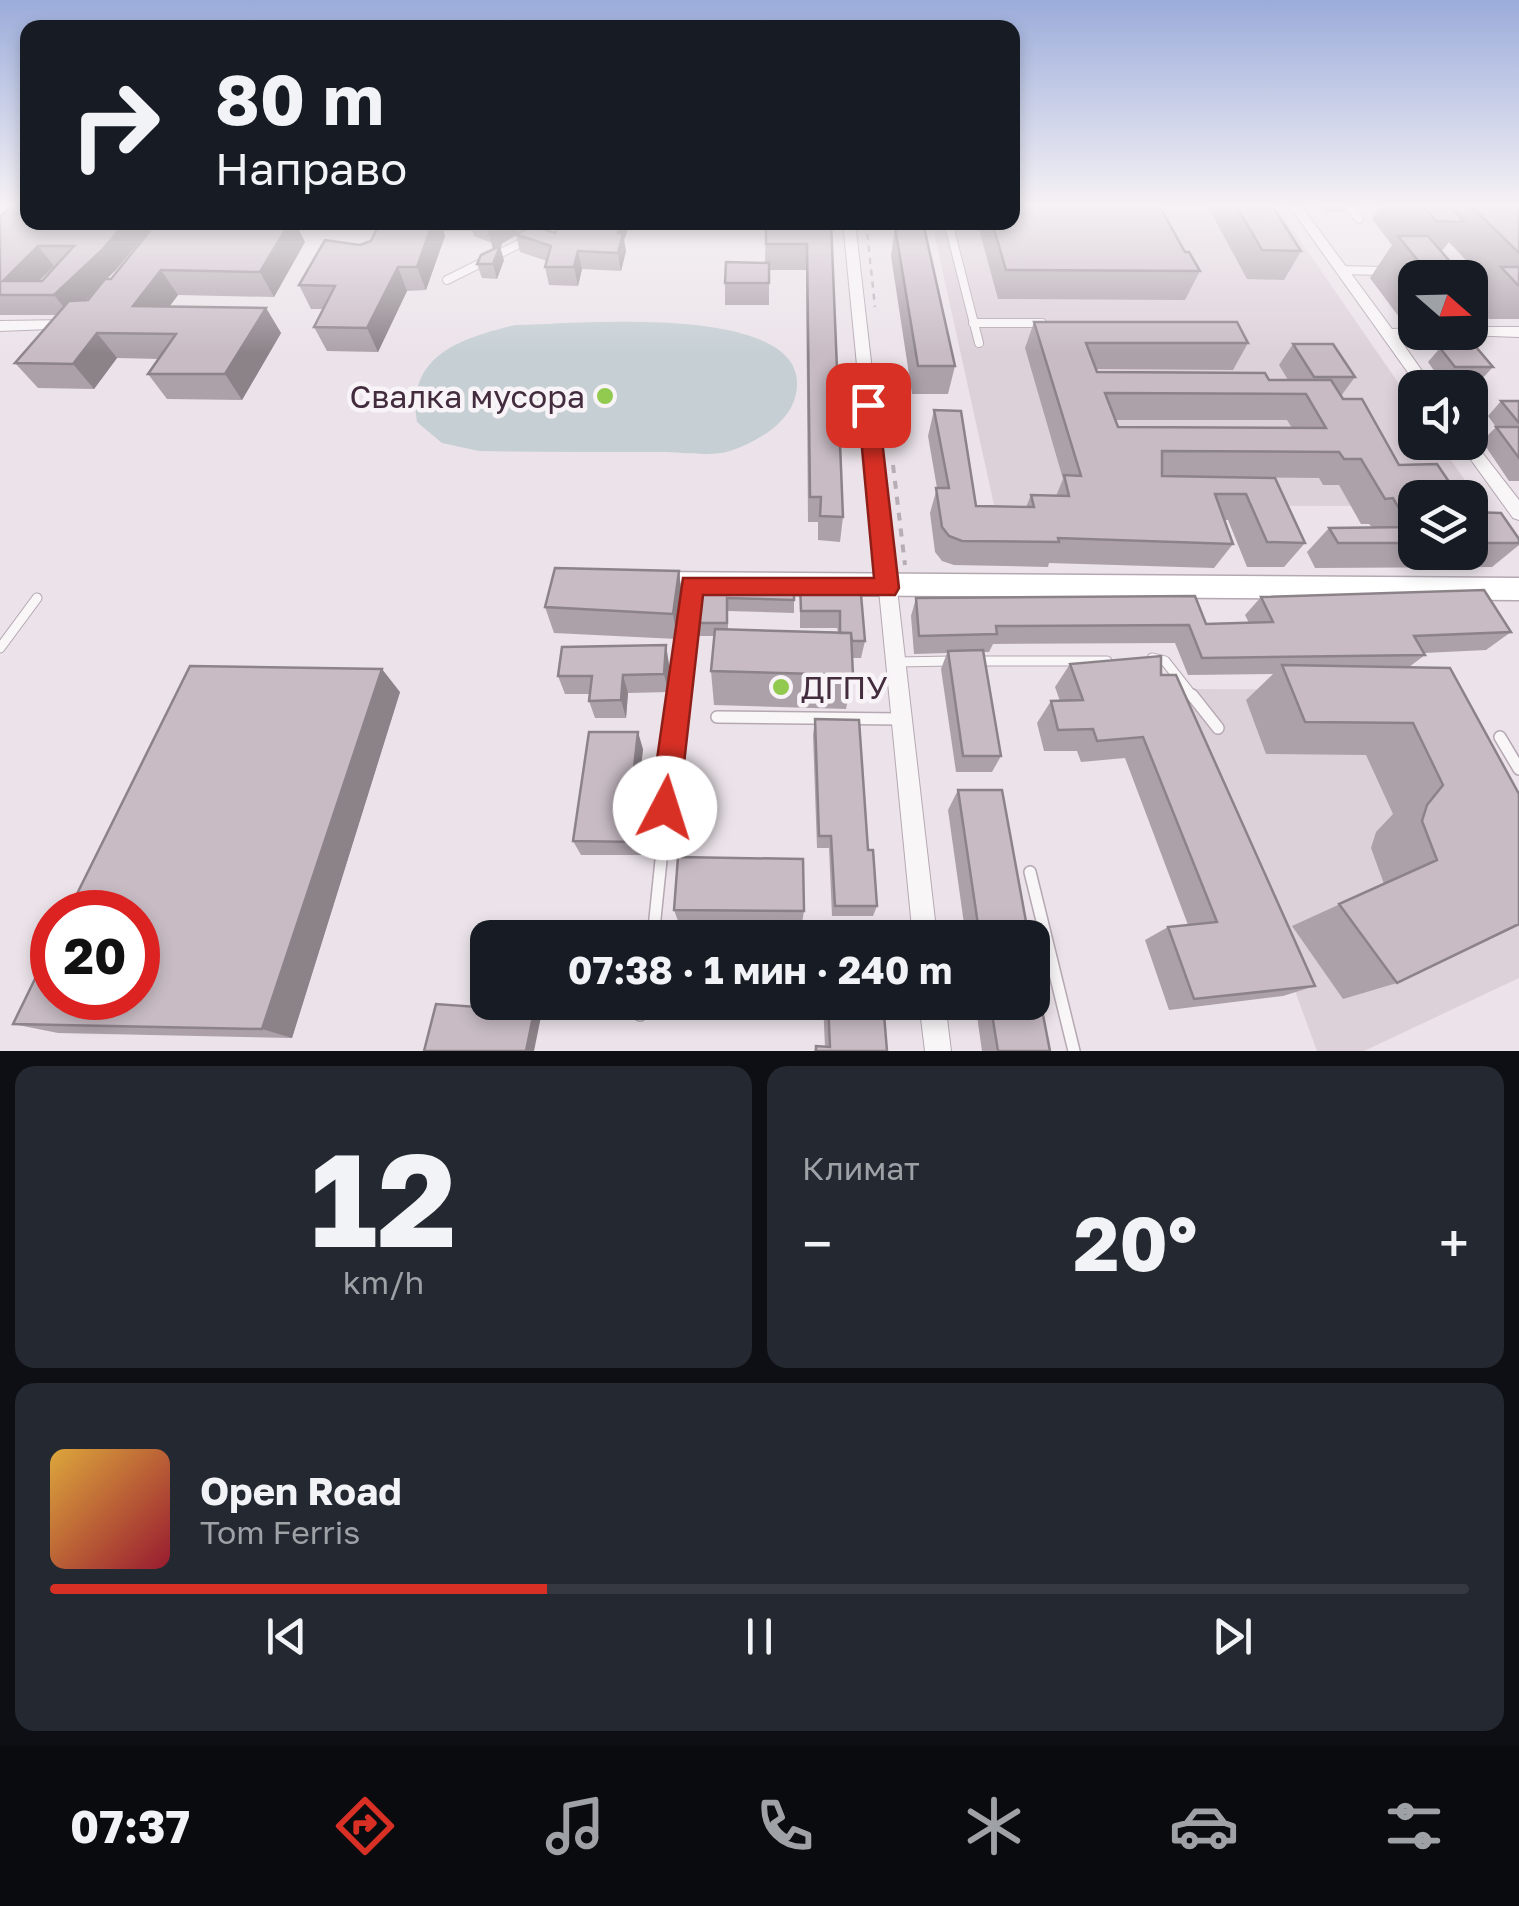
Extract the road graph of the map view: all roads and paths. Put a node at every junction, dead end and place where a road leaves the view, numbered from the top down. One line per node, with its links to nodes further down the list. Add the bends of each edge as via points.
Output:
1 (495, 256): 8 (lane)
2 (853, 256): 25 (street)
3 (870, 256): 12 (path)
4 (957, 256): 10 (lane)
5 (1332, 256): 6 (street)
6 (1342, 270): 7 (lane); 16 (street)
7 (1392, 271)
8 (447, 280)
9 (88, 318): 13 (street, via 71,325)
10 (974, 323): 11 (lane); 18 (lane)
11 (1049, 323)
12 (877, 324)
13 (0, 326)
14 (1488, 332): 15 (street)
15 (1519, 332)
16 (1388, 334): 17 (street); 19 (street)
17 (1398, 334)
18 (979, 344)
19 (1414, 370)
20 (892, 456): 25 (path)
21 (1481, 460): 22 (street)
22 (1519, 513)
23 (620, 582): 24 (street)
24 (692, 585): 25 (street); 38 (lane)
25 (897, 588): 26 (street, via 1246,584); 31 (street)
26 (1519, 590)
27 (37, 598): 28 (lane)
28 (0, 648)
29 (1131, 659): 34 (lane, via 1164,661)
30 (1113, 661): 31 (lane)
31 (895, 662): 33 (street)
32 (717, 716): 33 (lane)
33 (901, 719): 39 (street)
34 (1218, 728)
35 (1500, 736): 36 (lane)
36 (1519, 769)
37 (1030, 872): 42 (lane)
38 (655, 920)
39 (923, 920)
40 (934, 1020): 41 (street)
41 (938, 1051)
42 (1074, 1051)

